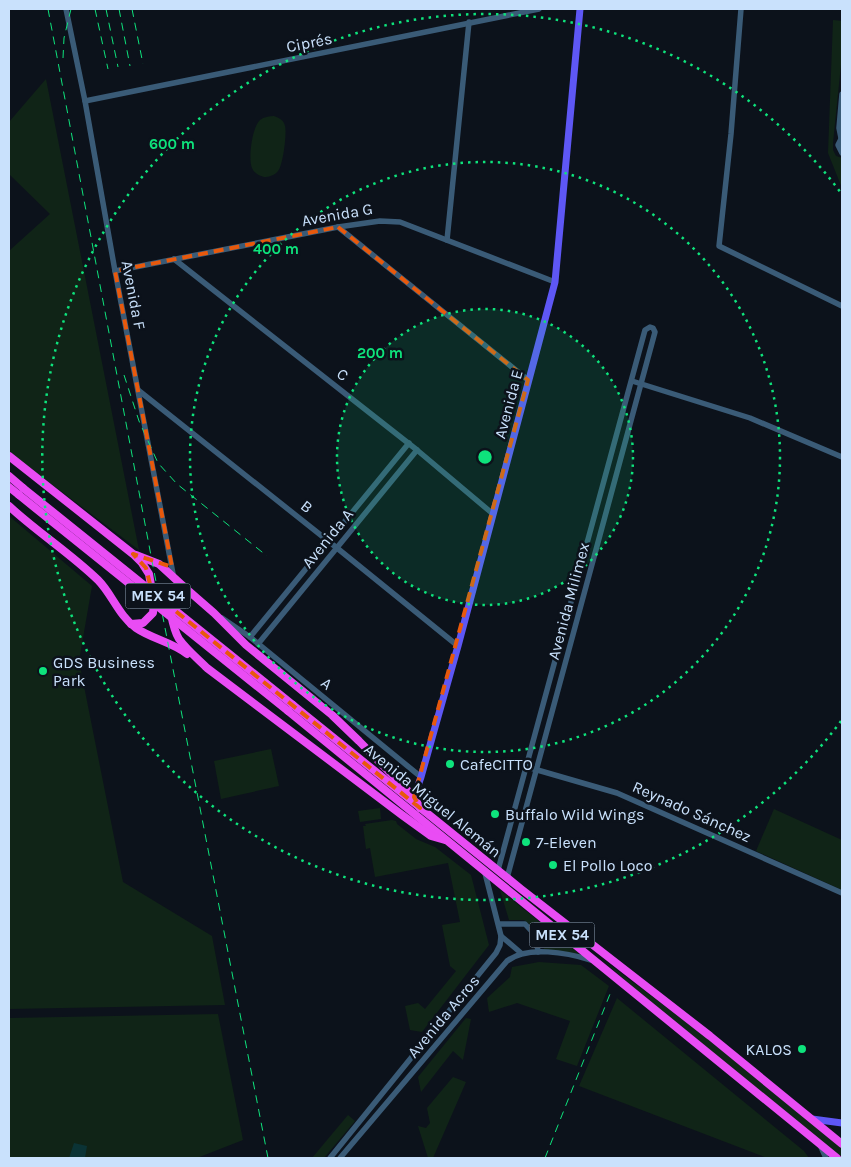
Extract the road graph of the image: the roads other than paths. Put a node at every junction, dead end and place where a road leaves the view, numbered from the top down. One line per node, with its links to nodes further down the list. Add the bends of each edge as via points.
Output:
1 (66, 9): 7 (street, Avenida F)
2 (538, 9): 5 (street, Ciprés)
3 (580, 9): 14 (main road, Avenida E)
4 (741, 9): 15 (street, via 732,134 719,246)
5 (469, 22): 7 (street, Ciprés); 11 (street)
6 (842, 94): 8 (street, via 839,128)
7 (85, 101): 13 (street, Avenida F)
8 (842, 138): 9 (street, via 838,147)
9 (842, 153)
10 (338, 227): 11 (street, Avenida G, via 394,220); 12 (street, Avenida G); 16 (street)
11 (447, 240): 14 (street, Avenida G)
12 (174, 259): 13 (street, Avenida G); 20 (street, C)
13 (115, 271): 19 (street, Avenida F)
14 (555, 282): 16 (main road, Avenida E)
15 (842, 306)
16 (528, 380): 29 (main road, Avenida E)
17 (632, 381): 18 (street); 18 (street, Avenida Milimex, via 645,330 650,327 655,332); 44 (street, Avenida Milimex)
18 (641, 383): 23 (street, via 750,418); 45 (street, Avenida Milimex)
19 (138, 390): 30 (street, B); 32 (street, Avenida F)
20 (408, 443): 21 (street, C); 26 (street, Avenida A)
21 (417, 450): 27 (street, Avenida A); 29 (street, C)
22 (9, 456): 33 (highway)
23 (842, 457)
24 (9, 476): 43 (highway, Avenida Miguel Alemán / MEX 54, bridge)
25 (9, 487): 43 (highway, Avenida Miguel Alemán / MEX 54, bridge)
26 (373, 487): 27 (street); 30 (street, Avenida A)
27 (382, 493): 31 (street, Avenida A)
28 (9, 506): 38 (highway, via 94,576)
29 (493, 514): 41 (main road, Avenida E)
30 (328, 541): 31 (street, B); 39 (street, Avenida A)
31 (337, 548): 40 (street, Avenida A); 41 (street, B)
32 (169, 552): 34 (street); 35 (street, Avenida F)
33 (133, 554): 34 (highway); 38 (highway, via 148,574 154,608 147,620)
34 (159, 564): 35 (highway)
35 (173, 576): 36 (highway)
36 (179, 586): 37 (highway); 42 (highway, via 172,590 169,598 175,632)
37 (214, 613): 39 (street, A); 47 (highway, via 246,645 346,728)
38 (132, 624): 42 (highway, via 180,649)
39 (250, 637): 40 (street, A)
40 (258, 644): 46 (street, A)
41 (458, 646): 46 (main road, Avenida E)
42 (207, 668): 49 (highway, via 431,836)
43 (291, 708): 48 (highway, Avenida Miguel Alemán / MEX 54); 49 (highway, Avenida Miguel Alemán / MEX 54)
44 (527, 767): 45 (street, Reynado Sánchez); 50 (street, Avenida Milimex)
45 (537, 769): 52 (street, Avenida Milimex); 53 (street, Reynado Sánchez, via 617,793)
46 (421, 777): 47 (main road, Avenida E)
47 (414, 797): 48 (highway)
48 (420, 808): 50 (highway, Avenida Miguel Alemán / MEX 54)
49 (445, 840): 51 (highway, Avenida Miguel Alemán / MEX 54)
50 (498, 870): 52 (highway, Avenida Miguel Alemán / MEX 54)
51 (485, 874): 54 (street); 58 (highway, Avenida Miguel Alemán / MEX 54)
52 (507, 878): 63 (highway, Avenida Miguel Alemán / MEX 54)
53 (842, 894)
54 (499, 924): 55 (street); 56 (street, via 525,924 536,936)
55 (501, 936): 57 (street); 59 (street, Avenida Acros, via 496,953)
56 (538, 952): 57 (street); 58 (street)
57 (521, 953): 60 (street, Avenida Acros, via 507,961)
58 (596, 961): 66 (highway, Avenida Miguel Alemán / MEX 54)
59 (472, 983): 60 (street); 61 (street, Avenida Acros)
60 (482, 991): 62 (street, Avenida Acros)
61 (455, 1004): 62 (street); 67 (street, Avenida Acros)
62 (464, 1012): 68 (street, Avenida Acros)
63 (812, 1120): 64 (main road); 65 (highway, Avenida Miguel Alemán / MEX 54)
64 (842, 1123)
65 (842, 1144)
66 (820, 1145): 69 (street); 70 (highway, Avenida Miguel Alemán / MEX 54)
67 (330, 1158)
68 (340, 1158)
69 (826, 1158)
70 (837, 1158)

